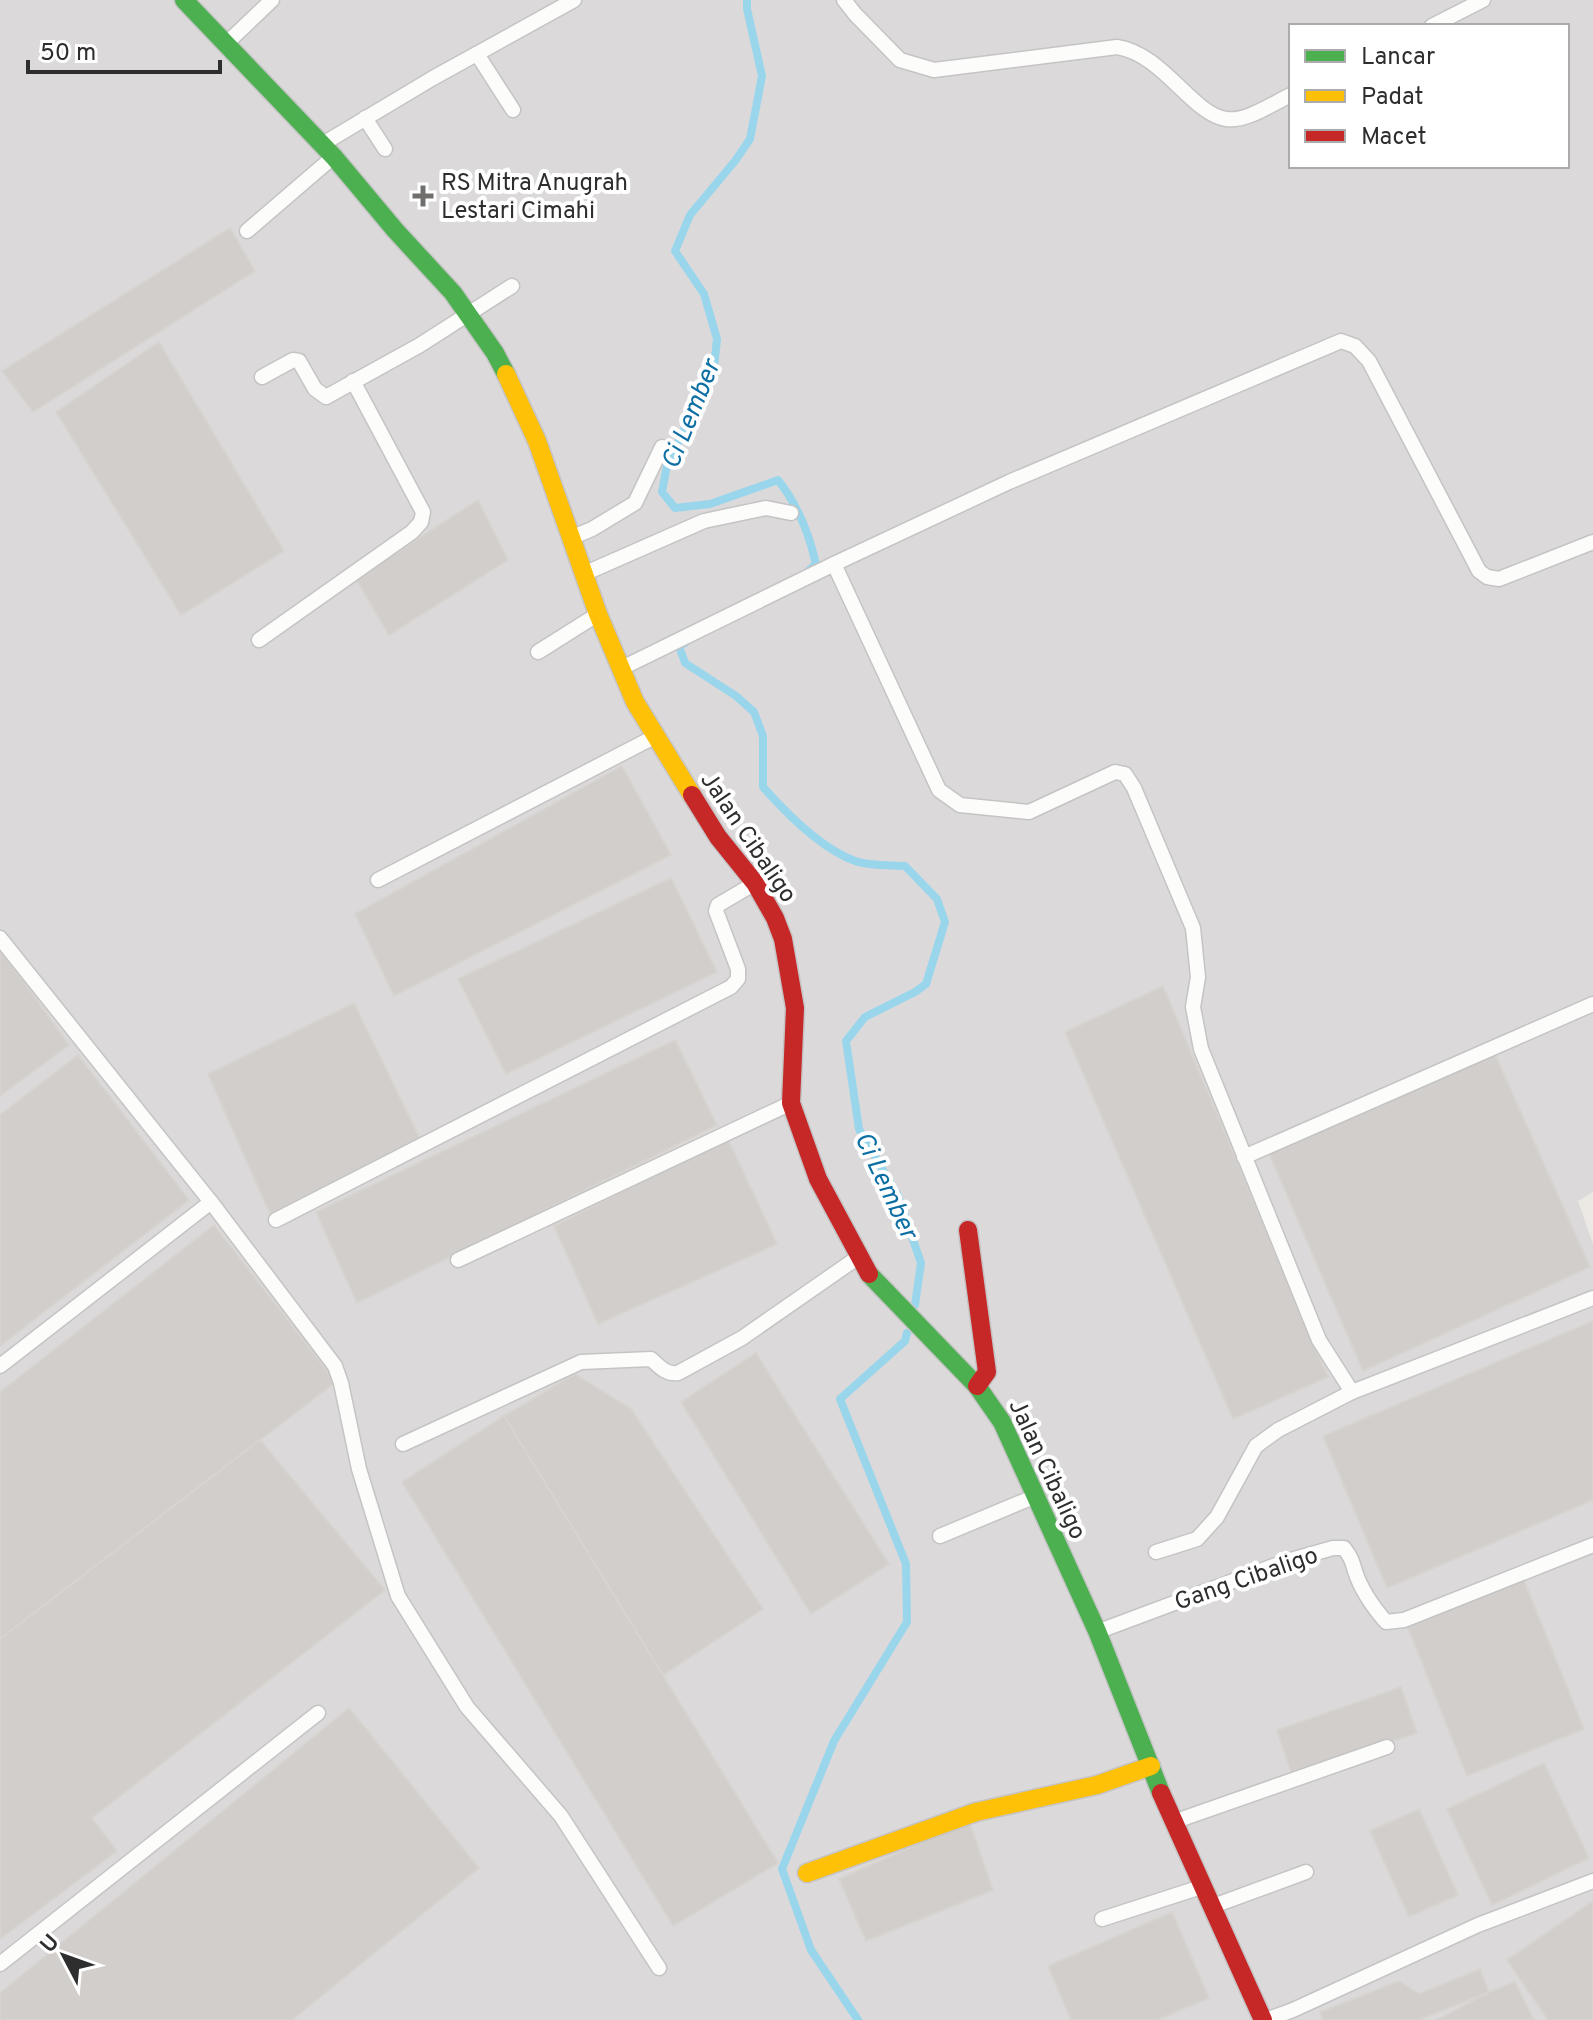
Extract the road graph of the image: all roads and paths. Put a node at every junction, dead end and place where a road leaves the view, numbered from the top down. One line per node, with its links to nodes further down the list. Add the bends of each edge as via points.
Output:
1 (184, 0): 7 (main road, Jalan Cibaligo)
2 (272, 0): 7 (lane)
3 (574, 0): 8 (lane)
4 (844, 0): 9 (lane, via 900,60 934,70 1117,47 1159,66 1207,111 1227,119)
5 (1483, 0): 6 (lane)
6 (1436, 24)
7 (226, 44): 13 (main road, Jalan Cibaligo)
8 (477, 54): 10 (lane); 11 (lane)
9 (1289, 96)
10 (513, 110)
11 (365, 118): 12 (lane); 13 (lane)
12 (385, 149)
13 (328, 151): 14 (lane); 16 (main road, Jalan Cibaligo)
14 (247, 231)
15 (512, 286): 16 (lane)
16 (468, 313): 18 (lane); 21 (main road, Jalan Cibaligo, via 516,393)
17 (262, 377): 18 (lane, via 293,360 326,397)
18 (353, 381): 26 (lane, via 423,512 421,522)
19 (662, 447): 21 (lane, via 635,503)
20 (791, 513): 24 (lane, via 766,508 704,521)
21 (569, 538): 24 (main road, Jalan Cibaligo)
22 (1593, 542): 23 (lane, via 1499,579 1479,571 1369,361 1355,346 1341,341 1009,482)
23 (834, 564): 28 (lane); 35 (lane, via 939,790 960,805 1029,812 1108,774 1125,774 1193,928 1198,977 1195,1027)
24 (582, 574): 25 (main road, Jalan Cibaligo)
25 (598, 614): 27 (lane); 28 (main road, Jalan Cibaligo)
26 (259, 640)
27 (538, 652)
28 (621, 668): 29 (main road, Jalan Cibaligo)
29 (655, 737): 30 (lane); 31 (main road, Jalan Cibaligo, via 718,837)
30 (378, 880)
31 (755, 883): 34 (main road, Jalan Cibaligo, via 775,918 790,970 795,1008); 37 (lane, via 716,911 738,969 731,987)
32 (0, 938): 36 (lane)
33 (1593, 1004): 35 (lane)
34 (791, 1103): 39 (main road, Jalan Cibaligo, via 818,1179); 40 (lane)
35 (1244, 1157): 44 (lane, via 1319,1340)
36 (211, 1202): 42 (lane); 62 (lane, via 335,1366 359,1469 398,1596 467,1707 561,1816)
37 (276, 1220)
38 (968, 1230): 43 (main road, via 987,1372)
39 (858, 1258): 43 (main road, Jalan Cibaligo, via 871,1278); 45 (lane, via 742,1338 678,1373 663,1370 651,1359 581,1362)
40 (458, 1260)
41 (1593, 1298): 44 (lane)
42 (0, 1366)
43 (977, 1386): 46 (main road, Jalan Cibaligo, via 1002,1422)
44 (1352, 1392): 49 (lane, via 1256,1446 1217,1517 1197,1539)
45 (403, 1444)
46 (1035, 1497): 47 (lane); 50 (main road, Jalan Cibaligo)
47 (940, 1536)
48 (1593, 1545): 50 (lane, Gang Cibaligo, via 1404,1620 1386,1622 1372,1606 1353,1558 1344,1548 1333,1548)
49 (1156, 1552)
50 (1097, 1631): 53 (main road, Jalan Cibaligo)
51 (318, 1713): 61 (lane)
52 (1387, 1747): 54 (lane)
53 (1151, 1766): 54 (main road, Jalan Cibaligo); 56 (main road, via 1097,1785 976,1812)
54 (1173, 1822): 58 (main road, Jalan Cibaligo)
55 (1306, 1872): 59 (lane)
56 (807, 1873)
57 (1593, 1881): 63 (lane, via 1478,1925)
58 (1202, 1887): 59 (main road, Jalan Cibaligo); 60 (lane)
59 (1212, 1906): 63 (main road, Jalan Cibaligo)
60 (1102, 1919)
61 (0, 1964)
62 (659, 1968)
63 (1264, 2020)

